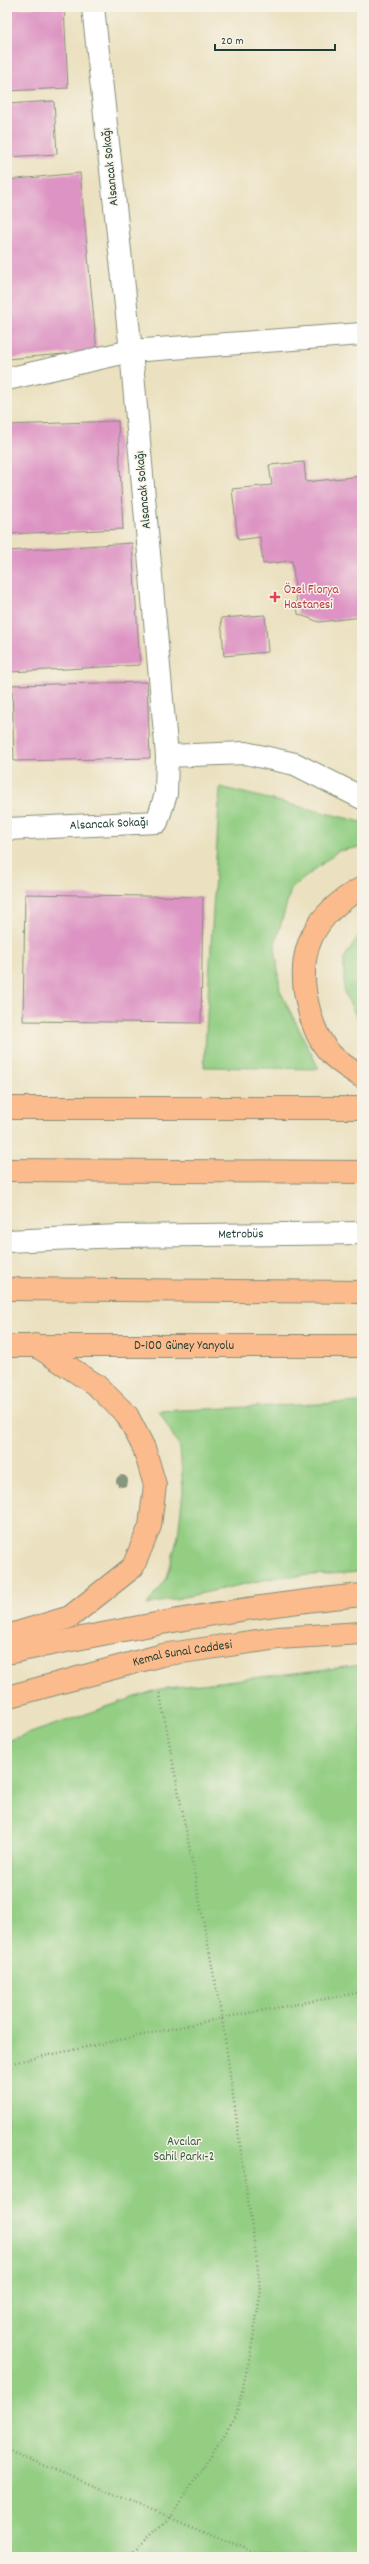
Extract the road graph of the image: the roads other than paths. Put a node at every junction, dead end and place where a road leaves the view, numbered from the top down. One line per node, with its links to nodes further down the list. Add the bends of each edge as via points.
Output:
1 (93, 7): 3 (street, Alsancak Sokağı)
2 (362, 334): 3 (street)
3 (131, 351): 4 (street); 5 (street, Alsancak Sokağı)
4 (7, 379)
5 (167, 756): 6 (street, via 245,753 295,764); 7 (street, Alsancak Sokağı, via 166,794 157,822)
6 (362, 798)
7 (7, 829)
8 (362, 888): 9 (main road, via 341,900 318,926 304,957 303,990 315,1031 330,1054)
9 (362, 1077)
10 (7, 1108): 11 (main road)
11 (362, 1108)
12 (7, 1170): 13 (main road)
13 (362, 1172)
14 (7, 1232): 16 (street, Metrobüs)
15 (362, 1233): 16 (street, Metrobüs)
16 (119, 1236): 17 (street, Metrobüs)
17 (7, 1241)
18 (7, 1289): 19 (main road)
19 (362, 1292)
20 (35, 1344): 21 (main road, D-100 Güney Yanyolu); 22 (main road, D-100 Güney Yanyolu); 25 (main road, via 96,1385 127,1415 144,1448 155,1486 150,1526 133,1567 70,1617)
21 (7, 1346)
22 (362, 1346)
23 (362, 1595): 26 (main road, via 300,1601 118,1630)
24 (362, 1633): 27 (main road, Kemal Sunal Caddesi, via 278,1638 153,1657)
25 (7, 1636)
26 (7, 1653)
27 (7, 1698)

